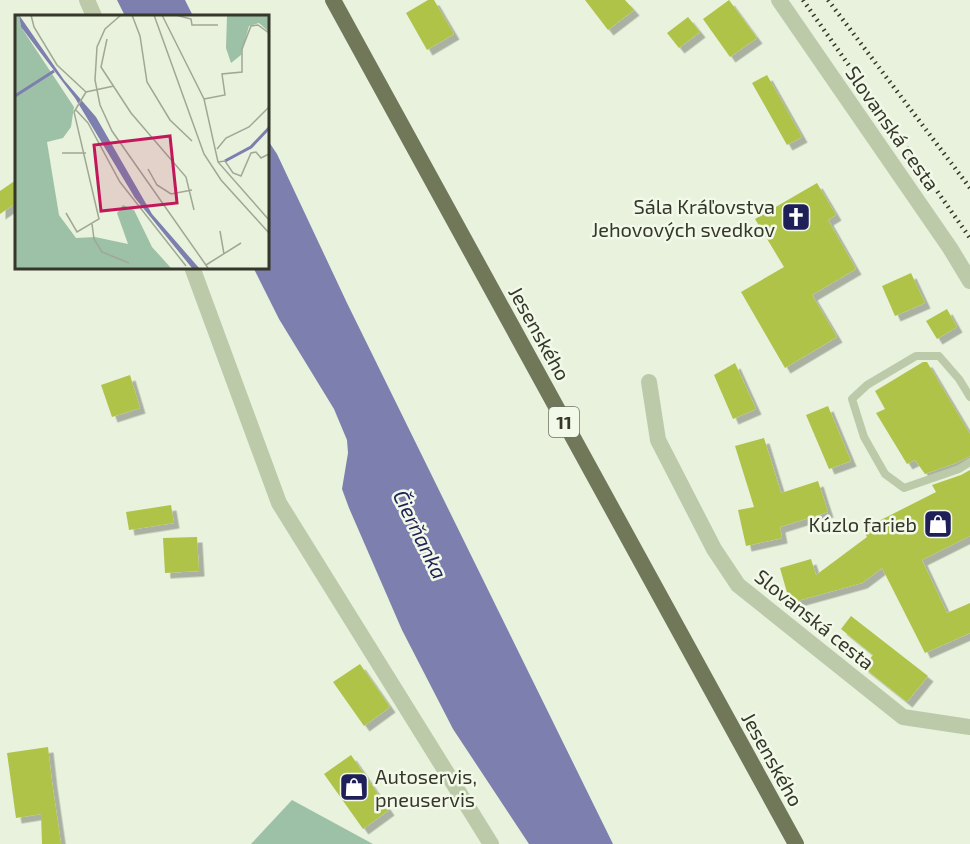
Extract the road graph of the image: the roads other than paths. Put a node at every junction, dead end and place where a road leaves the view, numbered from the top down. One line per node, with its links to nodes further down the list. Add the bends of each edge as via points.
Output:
1 (87, 0): 4 (street)
2 (333, 0): 12 (main road, Jesenského / 11)
3 (779, 0): 6 (street, Slovanská cesta)
4 (94, 15)
5 (192, 268): 11 (street, via 279,503)
6 (970, 281)
7 (649, 382): 10 (street, Slovanská cesta, via 658,440 714,549 738,585 903,717)
8 (970, 396): 9 (lane, via 939,356 916,356 867,385 852,399 864,437 885,474 904,488)
9 (970, 462)
10 (970, 727)
11 (491, 844)
12 (796, 844)

